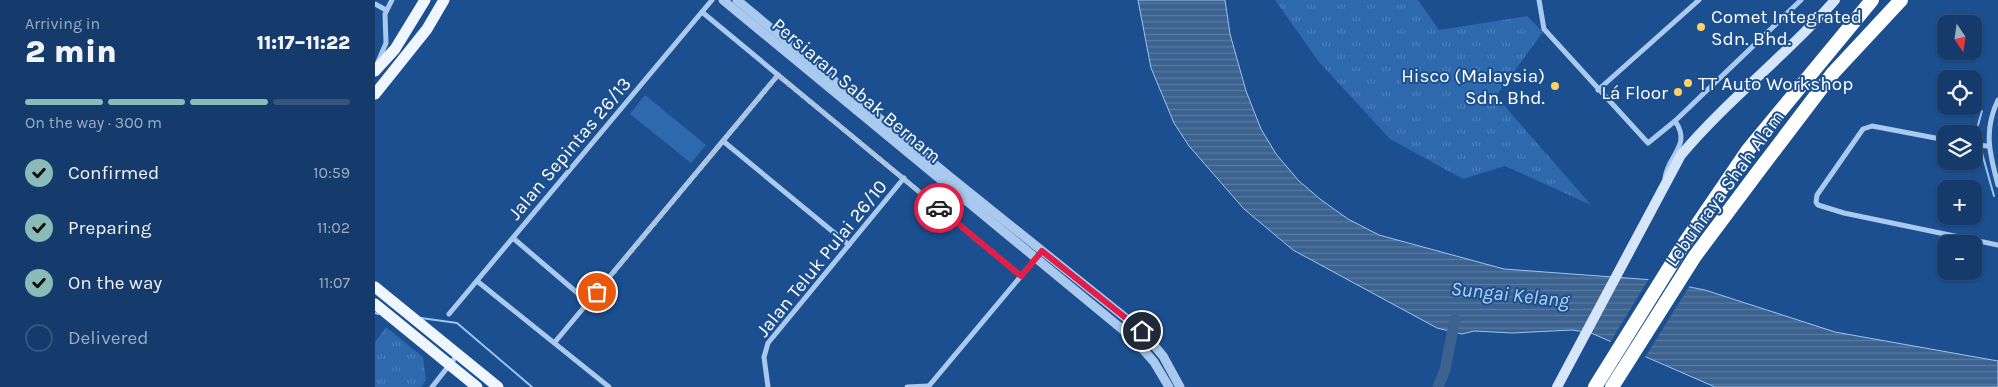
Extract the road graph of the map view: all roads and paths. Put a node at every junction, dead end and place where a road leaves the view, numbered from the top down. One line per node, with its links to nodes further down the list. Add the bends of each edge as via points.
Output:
1 (392, 0): 14 (street)
2 (425, 0): 16 (main road, via 395,49)
3 (444, 0): 19 (main road, via 427,29)
4 (712, 0): 15 (street, Jalan Sepintas 26/13)
5 (723, 0): 33 (street, Persiaran Sabak Bernam)
6 (737, 0): 32 (street, Persiaran Sabak Bernam)
7 (1539, 0): 18 (street, via 1545,29)
8 (1699, 0): 18 (street)
9 (1801, 0): 21 (street)
10 (1835, 0): 27 (main road, via 1793,45 1706,125 1681,155)
11 (1872, 0): 53 (highway, Lebuhraya Shah Alam, via 1748,150 1684,244)
12 (1901, 0): 54 (highway, Lebuhraya Shah Alam, via 1833,73 1695,256)
13 (375, 4): 14 (street)
14 (386, 10): 16 (street, via 386,43)
15 (702, 12): 17 (street); 29 (street, Jalan Sepintas 26/13)
16 (375, 70)
17 (778, 75): 23 (street); 26 (street)
18 (1598, 90): 21 (street, via 1648,143)
19 (375, 94)
20 (1998, 100): 25 (street)
21 (1675, 121): 27 (street, via 1682,138 1666,169)
22 (1937, 138): 31 (street, via 1872,126 1863,129 1817,195 1816,202 1843,213)
23 (723, 141): 30 (street); 37 (street)
24 (1982, 146): 25 (street)
25 (1988, 146): 28 (street)
26 (905, 178): 30 (street, Jalan Teluk Pulai 26/10); 34 (street)
27 (1665, 183): 43 (main road)
28 (1998, 185)
29 (513, 238): 35 (street, Jalan Sepintas 26/13); 37 (street)
30 (849, 245): 48 (street, Jalan Teluk Pulai 26/10, via 768,343 764,357)
31 (1998, 245)
32 (1042, 251): 33 (street); 52 (street, Persiaran Sabak Bernam, via 1142,331 1163,356)
33 (1035, 259): 34 (street); 51 (street, Persiaran Sabak Bernam, via 1134,340 1154,362)
34 (1021, 276): 50 (street)
35 (477, 281): 39 (street, Jalan Sepintas 26/13); 40 (street)
36 (375, 287): 41 (main road)
37 (588, 302): 40 (street)
38 (375, 304): 42 (main road)
39 (449, 314)
40 (555, 342): 47 (street)
41 (459, 353): 42 (street); 46 (main road)
42 (450, 365): 44 (street); 45 (main road)
43 (1558, 385)
44 (432, 387)
45 (477, 387)
46 (498, 387)
47 (609, 387)
48 (769, 387)
49 (907, 387): 50 (street)
50 (928, 387)
51 (1169, 387)
52 (1180, 387)
53 (1595, 387)
54 (1612, 387)

